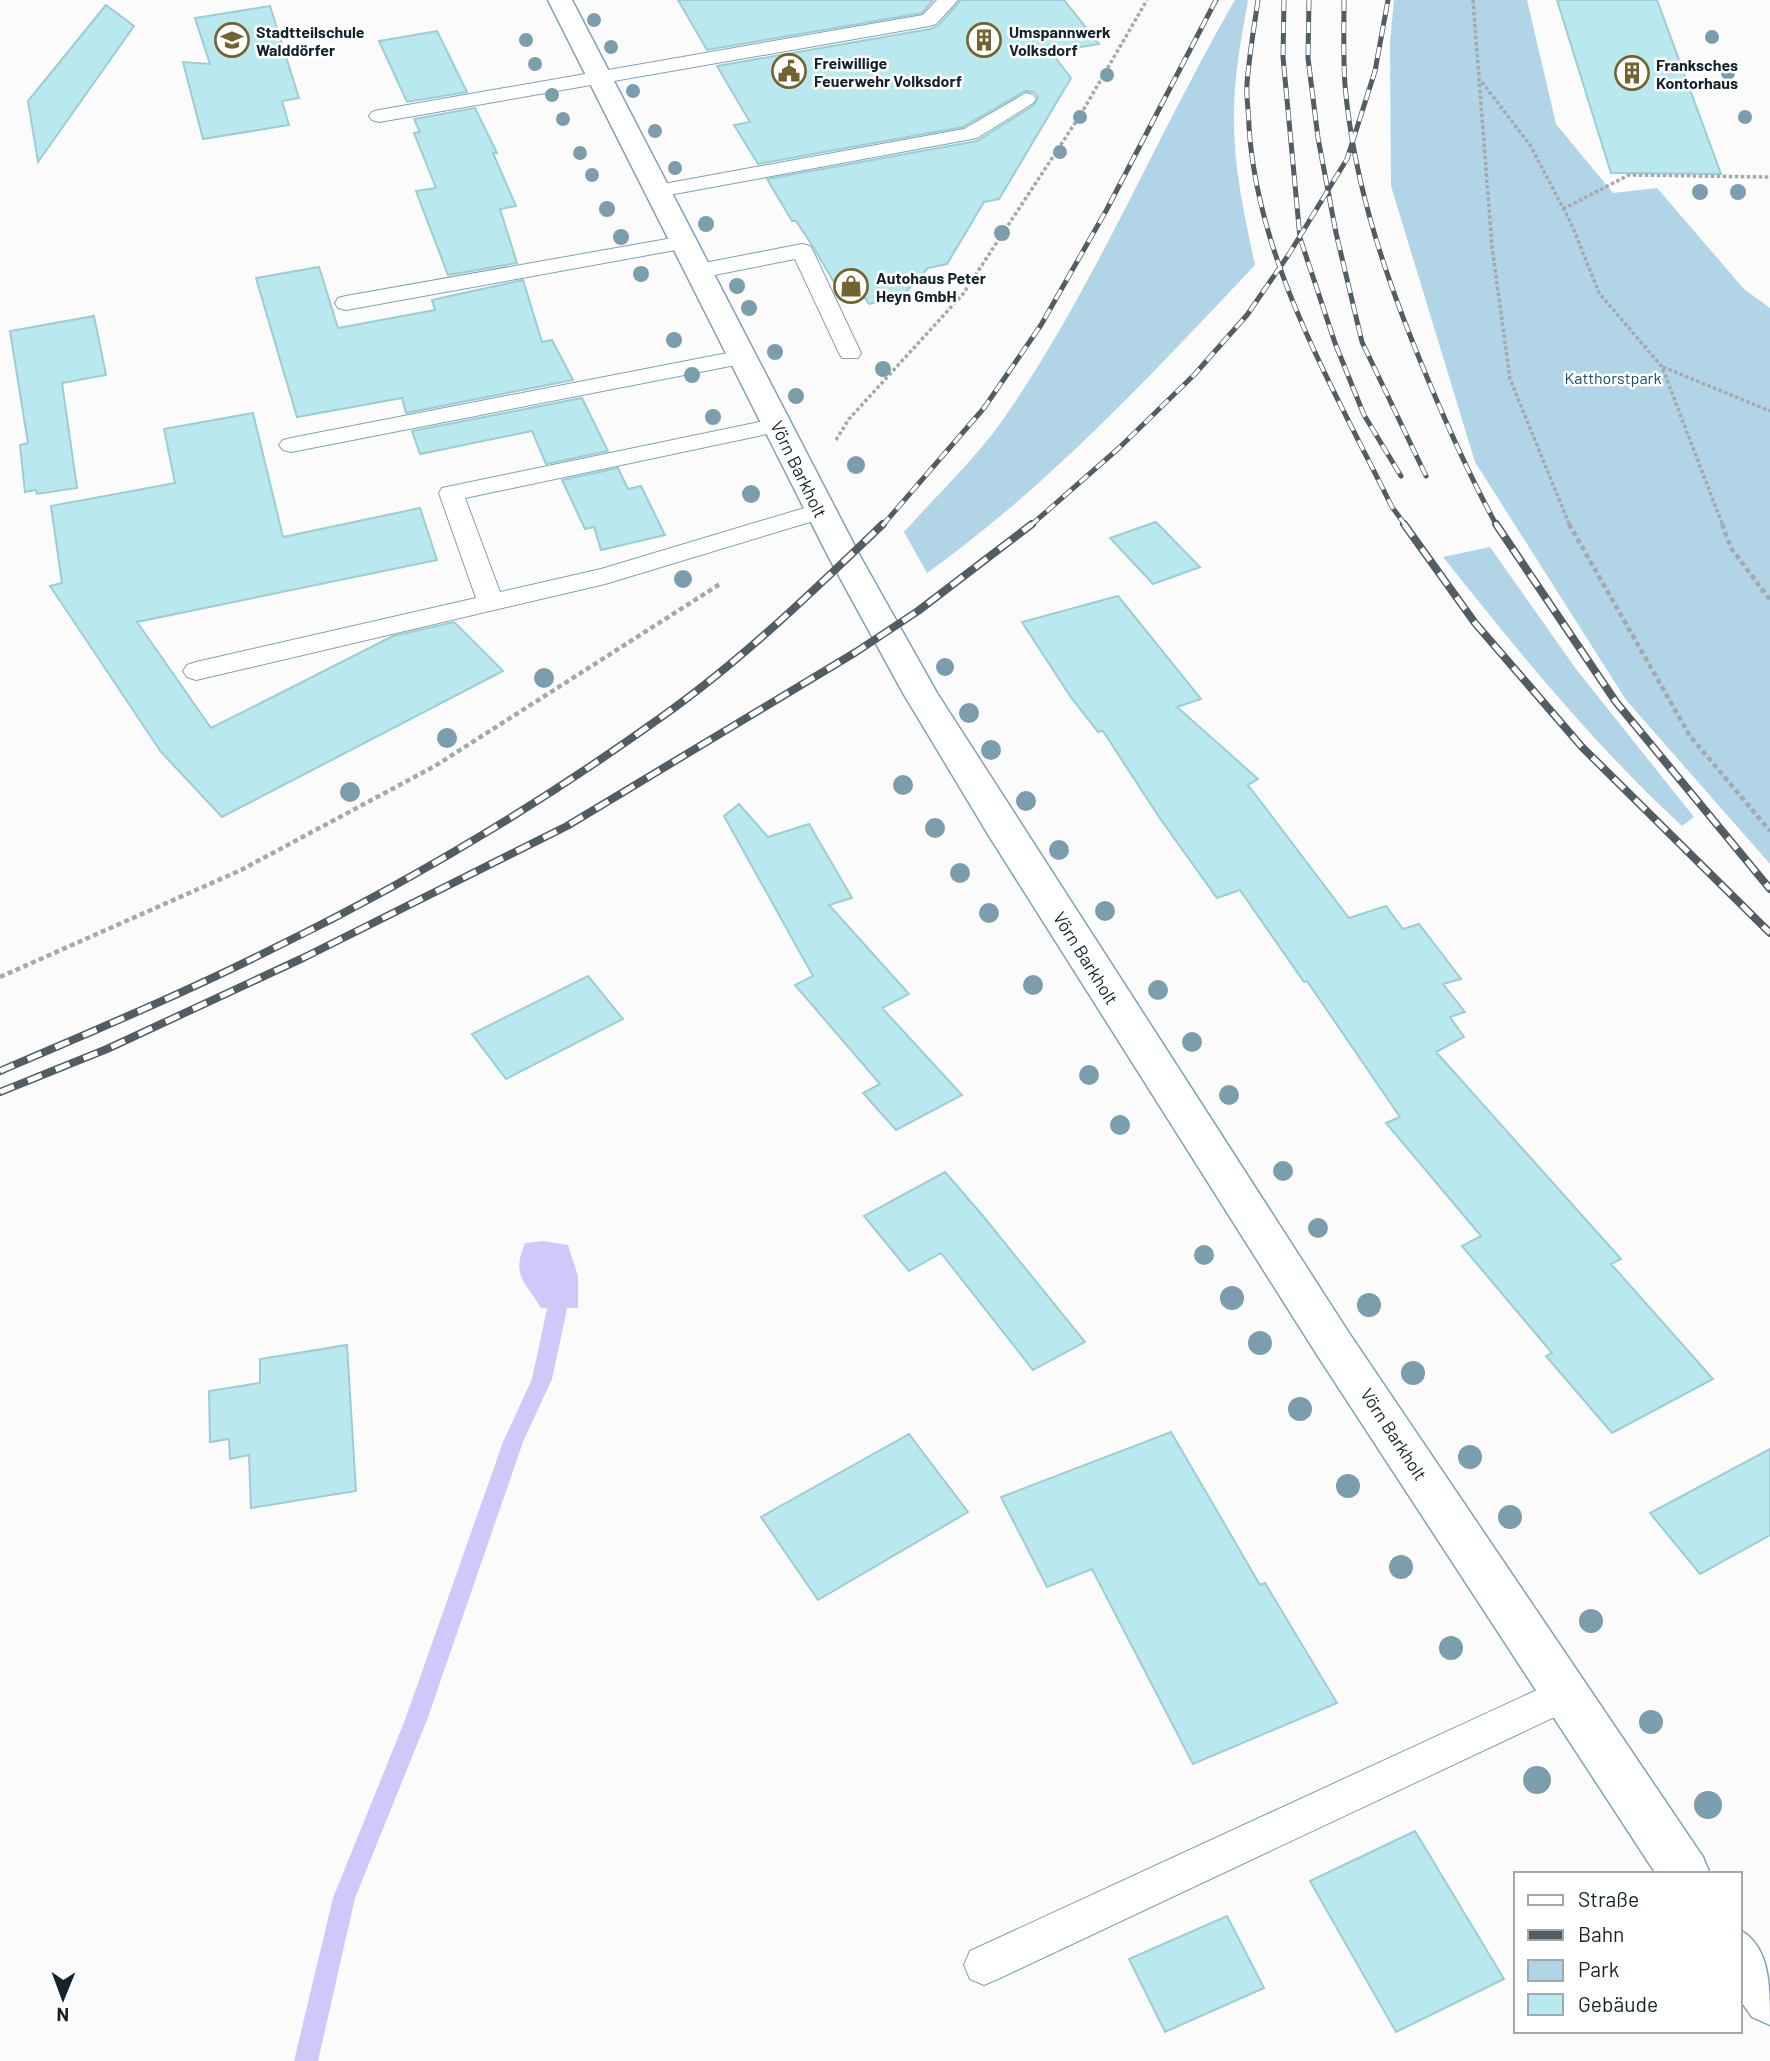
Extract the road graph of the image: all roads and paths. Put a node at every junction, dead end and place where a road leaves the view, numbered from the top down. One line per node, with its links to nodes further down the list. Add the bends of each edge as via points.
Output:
1 (560, 0): 5 (street, Vörn Barkholt)
2 (948, 0): 5 (lane, via 929,20)
3 (1147, 0): 20 (path, via 1081,114 963,294)
4 (1472, 0): 6 (path)
5 (599, 76): 8 (lane); 10 (street, Vörn Barkholt)
6 (1481, 81): 11 (path, via 1530,145); 27 (path, via 1492,247 1510,379 1572,528 1690,736)
7 (1026, 99): 10 (lane, via 970,134)
8 (379, 116)
9 (1770, 177): 11 (path, via 1629,175)
10 (658, 191): 12 (street, Vörn Barkholt)
11 (1563, 209): 17 (path, via 1599,293)
12 (684, 242): 13 (street, Vörn Barkholt); 14 (lane)
13 (699, 271): 15 (lane, via 802,251); 16 (street, Vörn Barkholt)
14 (346, 303)
15 (850, 353)
16 (743, 357): 19 (street, Vörn Barkholt); 21 (lane)
17 (1662, 367): 18 (path); 24 (path, via 1731,548)
18 (1770, 411)
19 (778, 425): 22 (street, Vörn Barkholt); 25 (lane, via 451,493)
20 (841, 432)
21 (291, 446)
22 (821, 511): 25 (lane, via 605,576); 29 (street, Vörn Barkholt, via 920,696 1193,1127)
23 (726, 580): 28 (path, via 435,766 242,870)
24 (1770, 600)
25 (491, 603): 26 (lane)
26 (197, 671)
27 (1770, 831)
28 (0, 977)
29 (1563, 1695): 30 (street, Vörn Barkholt); 32 (lane)
30 (1684, 1872)
31 (1742, 1958): 33 (street)
32 (984, 1965)
33 (1770, 1999)

